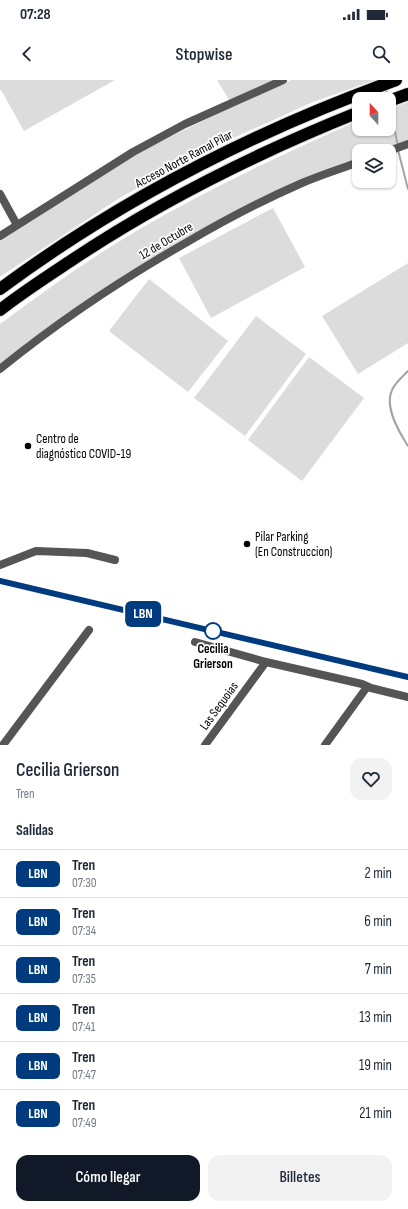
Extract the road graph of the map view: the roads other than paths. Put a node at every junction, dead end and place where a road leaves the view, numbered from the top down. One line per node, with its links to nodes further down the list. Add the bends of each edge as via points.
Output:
1 (283, 80): 10 (street, via 185,124 133,152)
2 (396, 80): 12 (highway, Acceso Norte Ramal Pilar, via 272,130 180,175 93,226)
3 (407, 94): 4 (highway)
4 (396, 98)
5 (352, 115): 13 (highway, via 274,148 181,194 91,247)
6 (408, 144): 7 (street)
7 (396, 148)
8 (352, 164): 14 (street, 12 de Octubre, via 317,177 241,212 180,246 80,308)
9 (0, 194): 10 (street)
10 (17, 225): 11 (street)
11 (0, 236)
12 (3, 286)
13 (2, 309)
14 (0, 369)
15 (115, 560): 16 (street, via 87,552 36,551)
16 (0, 565)
17 (89, 630): 22 (street)
18 (195, 642): 19 (street)
19 (266, 662): 20 (street); 23 (street, Las Sequoias)
20 (367, 687): 21 (street); 24 (street)
21 (408, 697)
22 (2, 745)
23 (205, 745)
24 (325, 745)

